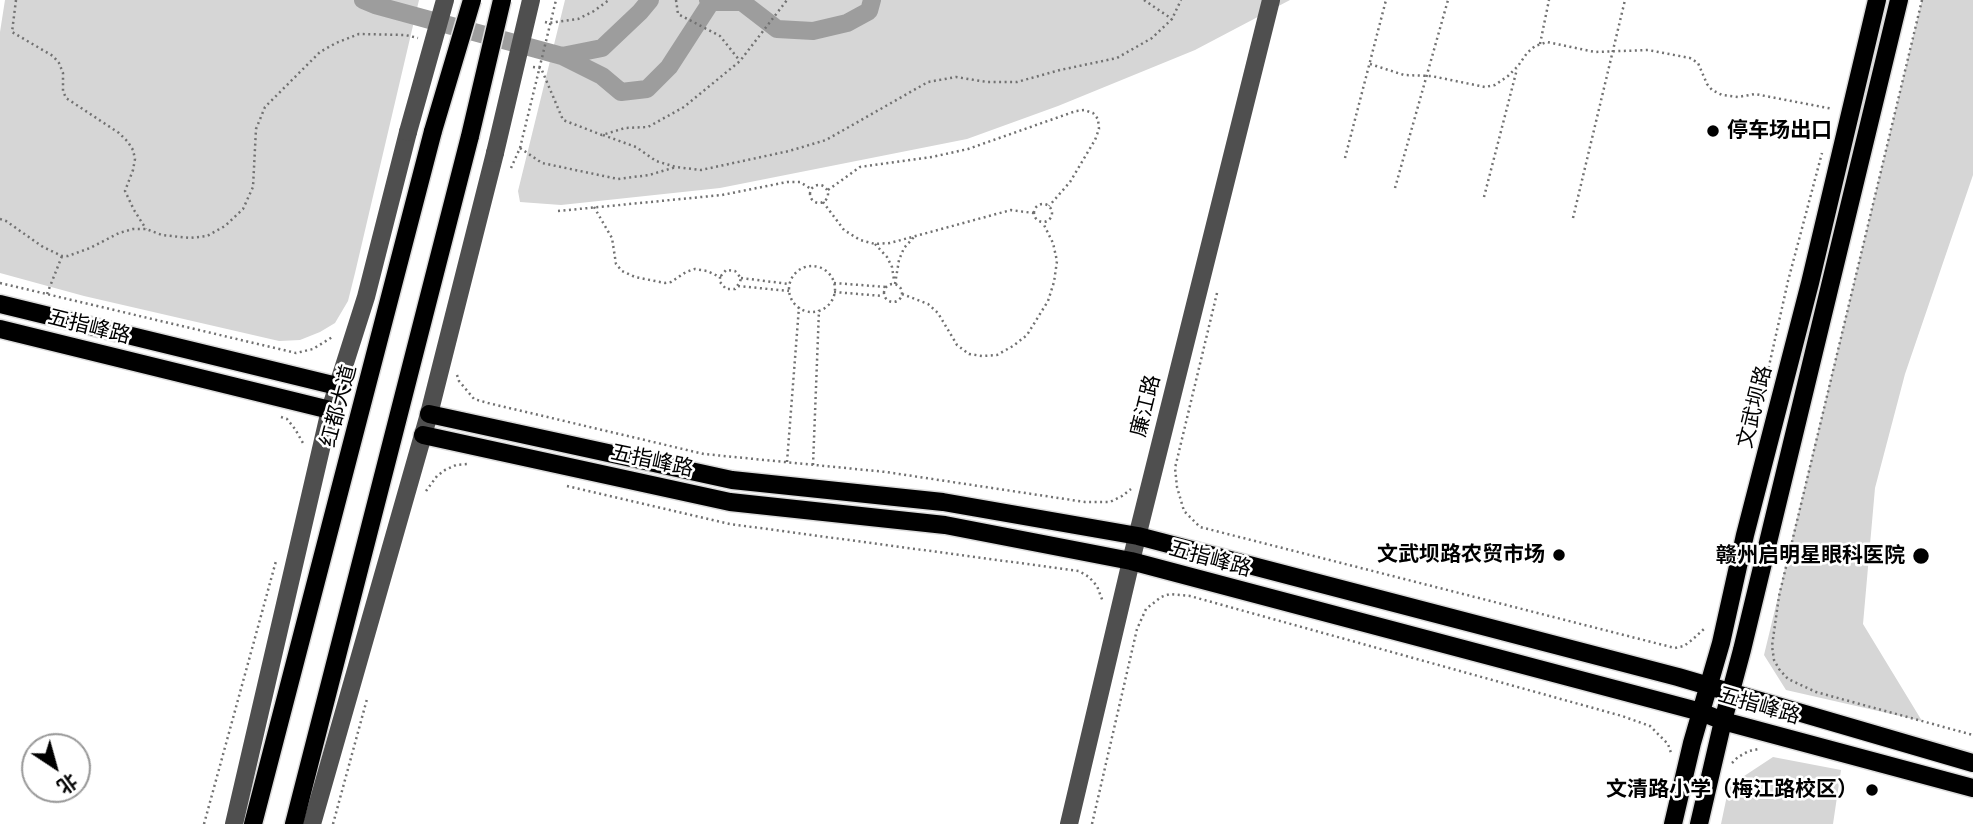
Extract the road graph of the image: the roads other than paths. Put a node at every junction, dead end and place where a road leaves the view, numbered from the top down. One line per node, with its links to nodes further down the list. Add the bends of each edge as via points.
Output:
1 (445, 0): 10 (street, bridge, via 366,297)
2 (472, 0): 23 (main road, 红都大道, bridge, via 433,131)
3 (502, 0): 24 (main road, bridge)
4 (531, 0): 12 (street, bridge)
5 (1271, 0): 14 (street, 廉江路)
6 (1877, 0): 16 (main road, 文武坝路)
7 (1899, 0): 17 (main road)
8 (0, 304): 10 (main road)
9 (0, 329): 11 (main road, 五指峰路)
10 (337, 386): 11 (street)
11 (330, 410): 22 (street)
12 (429, 414): 13 (street); 14 (main road, 五指峰路, via 732,480 943,502)
13 (423, 435): 15 (main road, 五指峰路, via 730,502 945,525); 25 (street)
14 (1138, 536): 15 (street, 廉江路); 16 (main road, 五指峰路)
15 (1131, 561): 18 (main road, 五指峰路); 26 (street, 廉江路)
16 (1707, 687): 17 (main road, 五指峰路); 18 (main road, 文武坝路)
17 (1731, 694): 19 (main road); 20 (main road, 五指峰路)
18 (1701, 712): 19 (main road, 五指峰路); 27 (main road, 文武坝路)
19 (1723, 721): 21 (main road, 五指峰路); 28 (main road)
20 (1973, 763)
21 (1973, 788)
22 (234, 824)
23 (253, 824)
24 (293, 824)
25 (312, 824)
26 (1069, 824)
27 (1673, 824)
28 (1699, 824)

